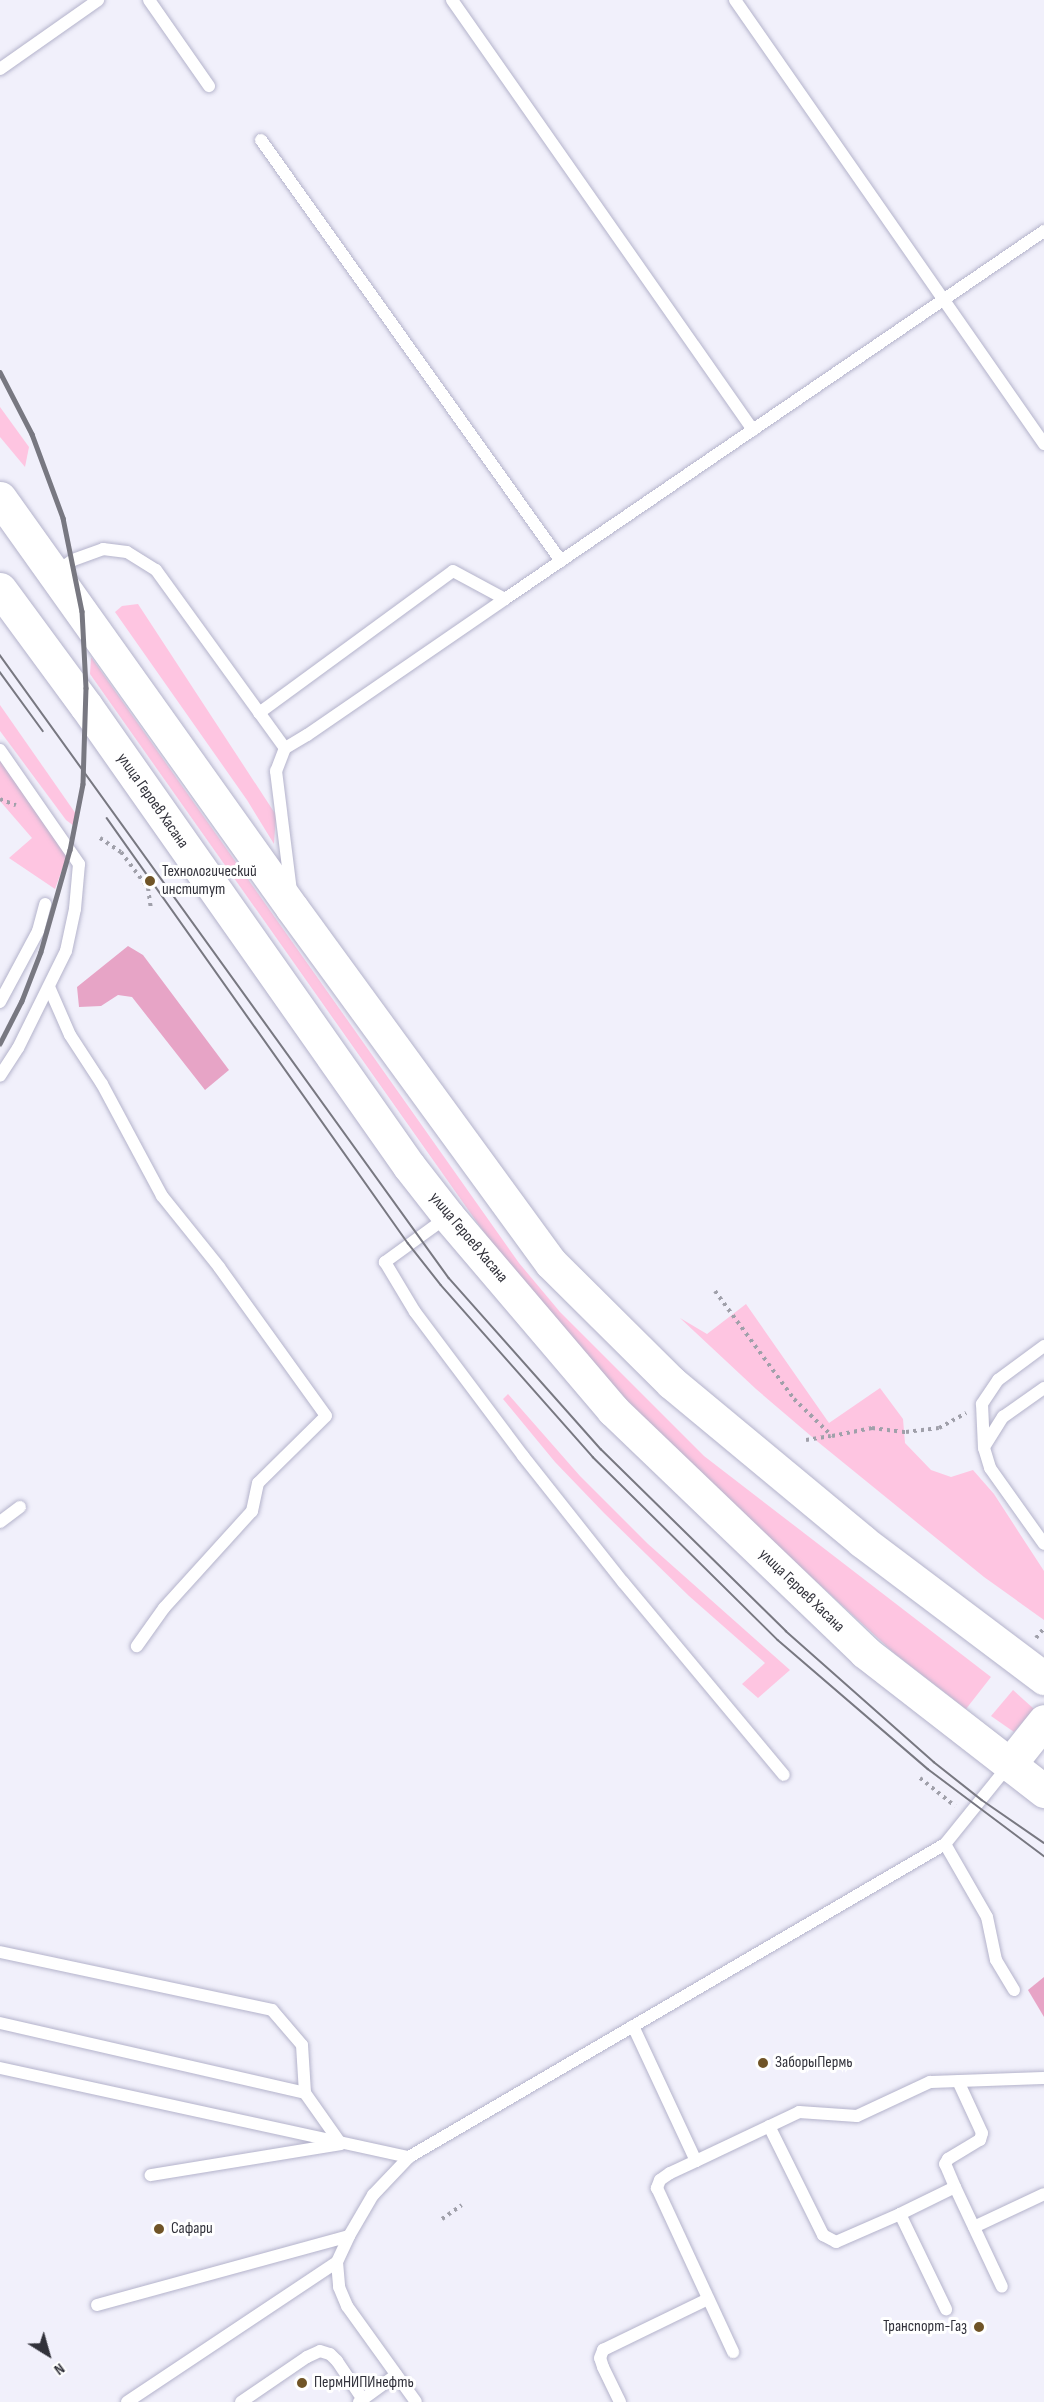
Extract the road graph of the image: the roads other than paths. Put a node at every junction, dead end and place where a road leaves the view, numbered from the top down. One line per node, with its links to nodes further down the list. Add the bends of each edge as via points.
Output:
1 (98, 0): 5 (lane)
2 (149, 0): 6 (lane)
3 (452, 0): 10 (lane)
4 (735, 0): 9 (lane)
5 (0, 69)
6 (210, 86)
7 (261, 140): 13 (lane)
8 (1044, 231): 9 (lane)
9 (943, 300): 10 (lane); 11 (lane)
10 (753, 430): 13 (lane)
11 (1044, 444)
12 (0, 498): 14 (main road)
13 (561, 561): 16 (lane)
14 (55, 573): 17 (lane, via 73,560 103,549 127,552 156,570); 21 (main road)
15 (0, 590): 25 (main road, улица Героев Хасана)
16 (506, 599): 17 (lane, via 453,571); 18 (lane)
17 (259, 713): 18 (lane)
18 (285, 747): 21 (lane, via 276,771)
19 (0, 750): 22 (lane, via 79,864 66,951)
20 (45, 904): 23 (lane, via 38,932)
21 (292, 908): 33 (main road, via 551,1263 672,1383 862,1541)
22 (48, 987): 24 (lane); 32 (lane, via 70,1035 102,1084 162,1196 219,1267 326,1416 258,1483 252,1511 164,1608)
23 (0, 1002)
24 (0, 1076)
25 (448, 1216): 35 (main road, улица Героев Хасана, via 613,1410 865,1652); 36 (lane, via 385,1262 415,1312 623,1582)
26 (1044, 1346): 28 (lane, via 998,1380 982,1404)
27 (1044, 1388): 28 (lane, via 1002,1418)
28 (984, 1448): 31 (lane, via 990,1468)
29 (21, 1507): 30 (lane)
30 (0, 1522)
31 (1044, 1544)
32 (137, 1646)
33 (1044, 1678)
34 (1044, 1721): 35 (main road)
35 (1009, 1765): 37 (main road, улица Героев Хасана); 38 (lane)
36 (784, 1775)
37 (1044, 1791)
38 (945, 1844): 40 (lane, via 987,1917 996,1960); 42 (lane)
39 (0, 1952): 46 (lane, via 272,2010 302,2044)
40 (1014, 1990)
41 (0, 2023): 46 (lane)
42 (633, 2026): 49 (lane); 50 (lane)
43 (0, 2068): 48 (lane)
44 (1044, 2078): 45 (lane)
45 (958, 2081): 47 (lane, via 930,2082 857,2116 799,2112); 52 (lane, via 982,2133 980,2140 945,2164)
46 (305, 2093): 48 (lane)
47 (770, 2126): 50 (lane); 54 (lane, via 823,2235 836,2242)
48 (341, 2144): 49 (lane); 51 (lane)
49 (409, 2157): 56 (lane, via 373,2195)
50 (696, 2161): 59 (lane, via 670,2173 657,2188)
51 (151, 2175)
52 (955, 2187): 54 (lane); 55 (lane)
53 (1044, 2193): 55 (lane)
54 (900, 2214): 61 (lane)
55 (974, 2227): 58 (lane)
56 (349, 2236): 57 (lane); 60 (lane)
57 (337, 2262): 63 (lane, via 339,2287 347,2306); 65 (lane)
58 (1002, 2287)
59 (708, 2299): 62 (lane); 68 (lane, via 603,2350 600,2358)
60 (98, 2305)
61 (946, 2309)
62 (733, 2352)
63 (396, 2375): 64 (lane); 67 (lane)
64 (361, 2400): 66 (lane, via 337,2361 321,2351)
65 (127, 2402)
66 (241, 2402)
67 (416, 2402)
68 (620, 2402)

